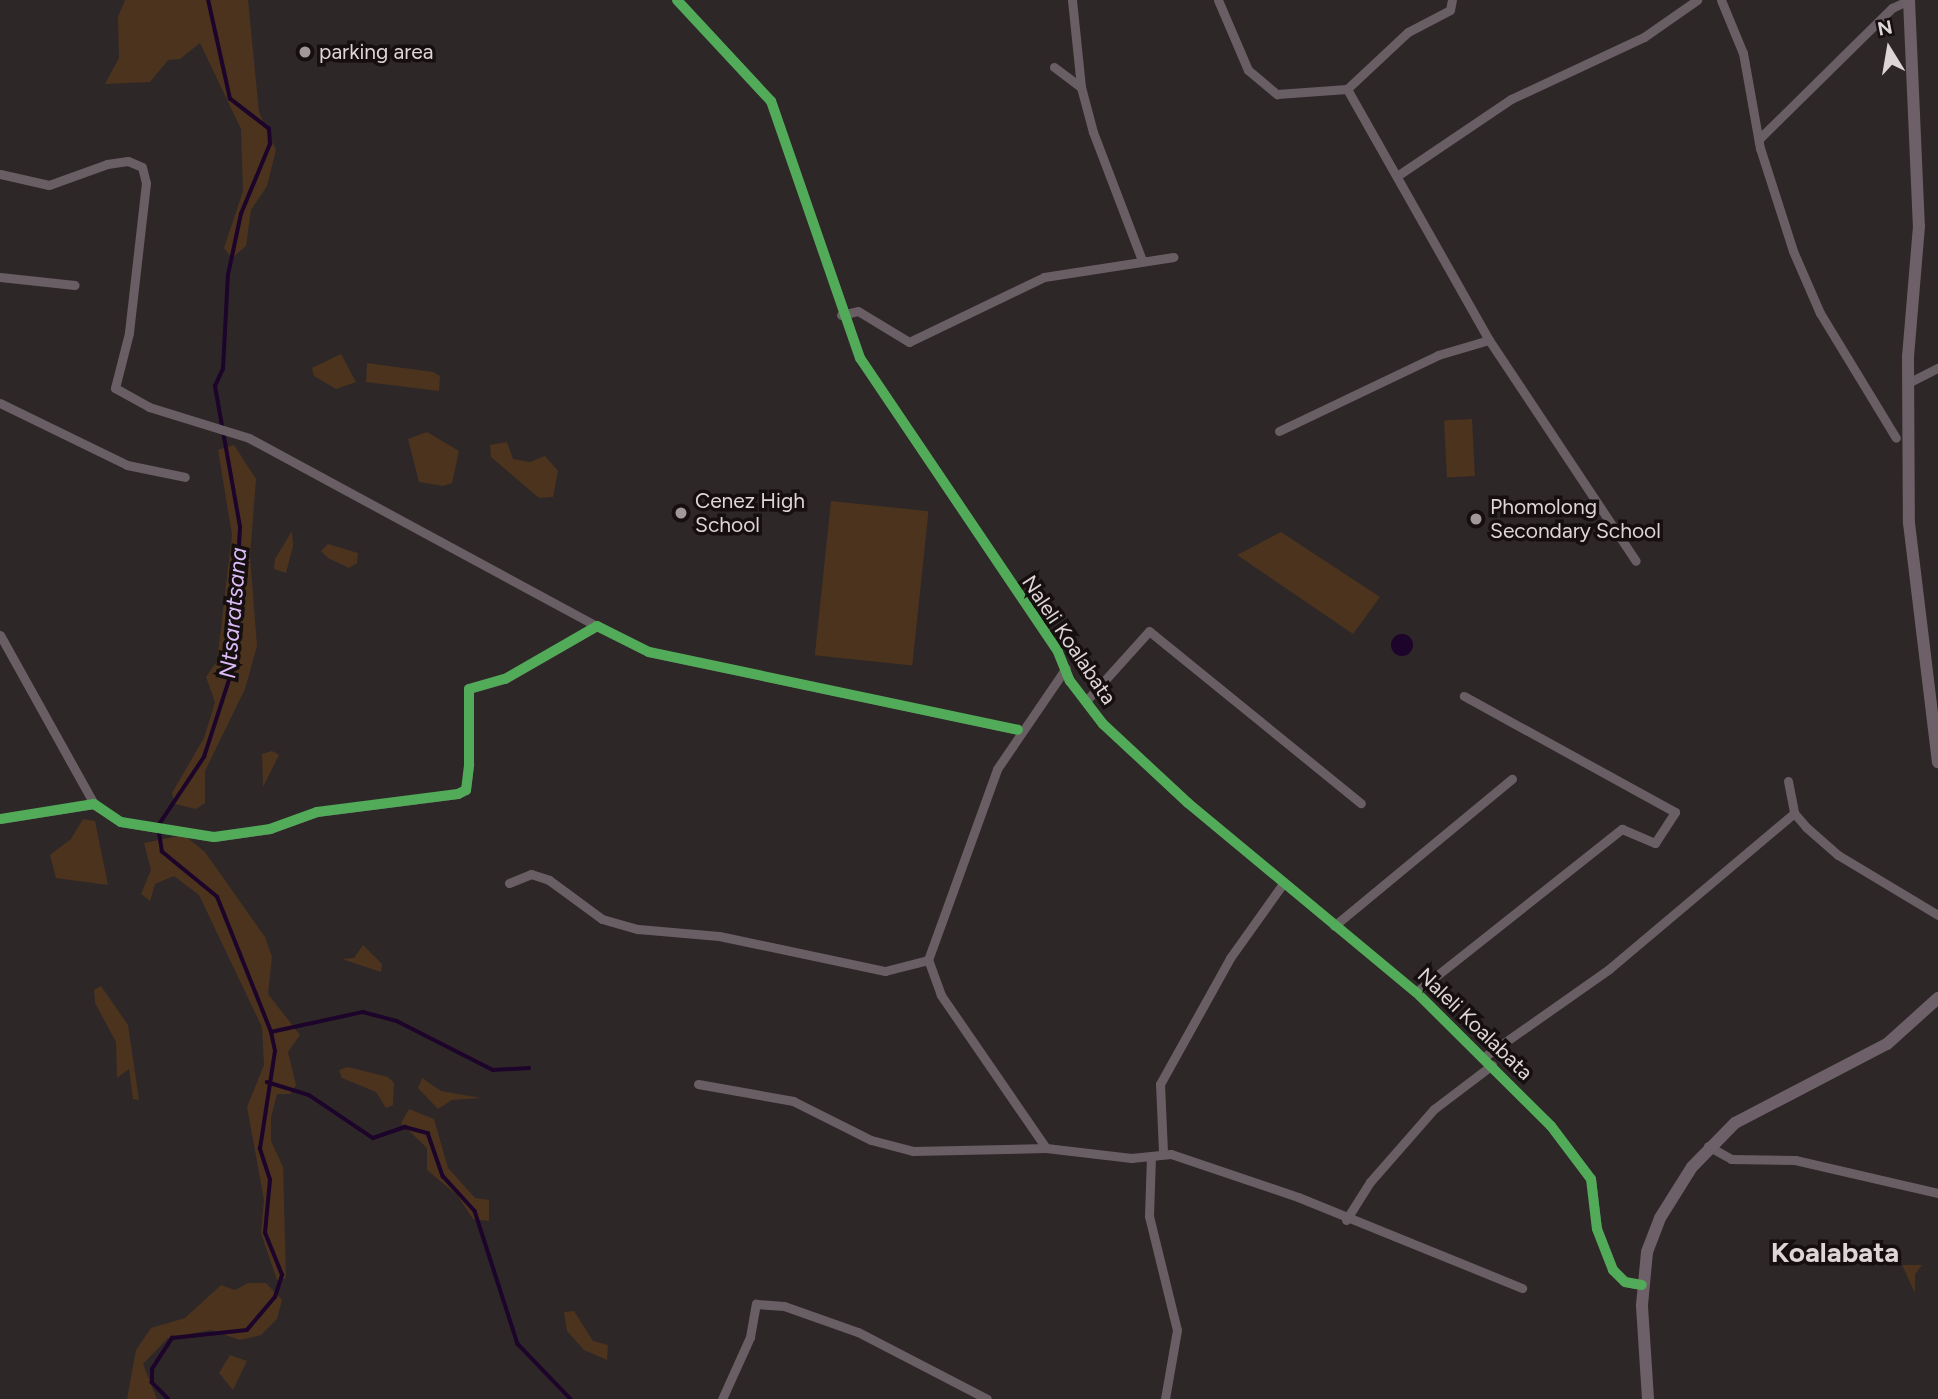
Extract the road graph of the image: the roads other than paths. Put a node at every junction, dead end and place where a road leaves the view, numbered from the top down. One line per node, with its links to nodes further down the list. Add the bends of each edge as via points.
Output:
1 (677, 0): 18 (street, Naleli Koalabata, via 771,101)
2 (1072, 0): 9 (street)
3 (1217, 0): 10 (street, via 1248,70 1277,94)
4 (1452, 0): 10 (street, via 1450,10 1408,32)
5 (1697, 0): 13 (street, via 1644,37 1511,99)
6 (1721, 0): 11 (street, via 1743,53)
7 (1909, 0): 11 (street, via 1892,8); 21 (street, via 1919,226)
8 (1054, 67): 9 (street)
9 (1081, 87): 15 (street)
10 (1347, 89): 13 (street)
11 (1759, 139): 24 (street, via 1820,313)
12 (0, 174): 27 (street, via 49,185 107,164 128,161 142,167 146,183 129,333 115,388 149,407 249,438)
13 (1397, 176): 19 (street)
14 (1173, 257): 15 (street)
15 (1141, 258): 18 (street, via 1044,277 909,342 858,311)
16 (0, 277): 17 (street)
17 (75, 285)
18 (841, 314): 29 (street, Naleli Koalabata, via 883,398)
19 (1489, 341): 23 (street, via 1438,355); 26 (street)
20 (1938, 368): 21 (street)
21 (1908, 383): 33 (street, via 1912,563)
22 (0, 403): 25 (street, via 127,465)
23 (1279, 431)
24 (1896, 438)
25 (185, 477)
26 (1636, 561)
27 (597, 626): 32 (street, via 649,652); 37 (street, via 505,680 469,689 469,764 466,790 458,794 317,812 271,829 214,836 121,822)
28 (0, 635): 37 (street)
29 (1066, 668): 31 (street, Naleli Koalabata); 32 (street)
30 (1464, 696): 45 (street, via 1675,813 1655,844 1622,829)
31 (1086, 701): 36 (street, via 1149,631); 41 (street, Naleli Koalabata, via 1103,724)
32 (1018, 730): 44 (street, via 967,844)
33 (1938, 762)
34 (1512, 779): 43 (street)
35 (1788, 781): 38 (street)
36 (1360, 803)
37 (94, 804): 39 (street)
38 (1794, 813): 42 (street, via 1838,855); 47 (street, via 1609,969)
39 (0, 819)
40 (509, 883): 44 (street, via 531,874 549,880 602,919 638,929 719,936 885,971)
41 (1282, 885): 43 (street, Naleli Koalabata); 52 (street, via 1230,958 1160,1084)
42 (1938, 915)
43 (1334, 926): 45 (street, Naleli Koalabata)
44 (928, 960): 51 (street, via 941,995)
45 (1416, 992): 47 (street, Naleli Koalabata)
46 (1938, 998): 50 (street, via 1887,1044 1760,1105)
47 (1484, 1057): 48 (street, Naleli Koalabata)
48 (1492, 1065): 55 (street, via 1434,1109 1370,1182); 56 (street, Naleli Koalabata, via 1573,1152 1591,1179 1597,1229 1614,1270 1625,1282)
49 (698, 1084): 51 (street, via 793,1101 871,1140 913,1151)
50 (1708, 1146): 54 (street, via 1731,1159 1795,1160); 56 (street, via 1660,1218)
51 (1046, 1148): 53 (street)
52 (1163, 1152): 53 (street); 55 (street, via 1298,1196)
53 (1151, 1156): 60 (street, via 1149,1216 1177,1330)
54 (1938, 1193)
55 (1346, 1220): 57 (street)
56 (1642, 1285): 61 (street)
57 (1522, 1288)
58 (722, 1399): 59 (street, via 750,1337 756,1304 784,1306 858,1332)
59 (988, 1399)
60 (1165, 1399)
61 (1648, 1399)

